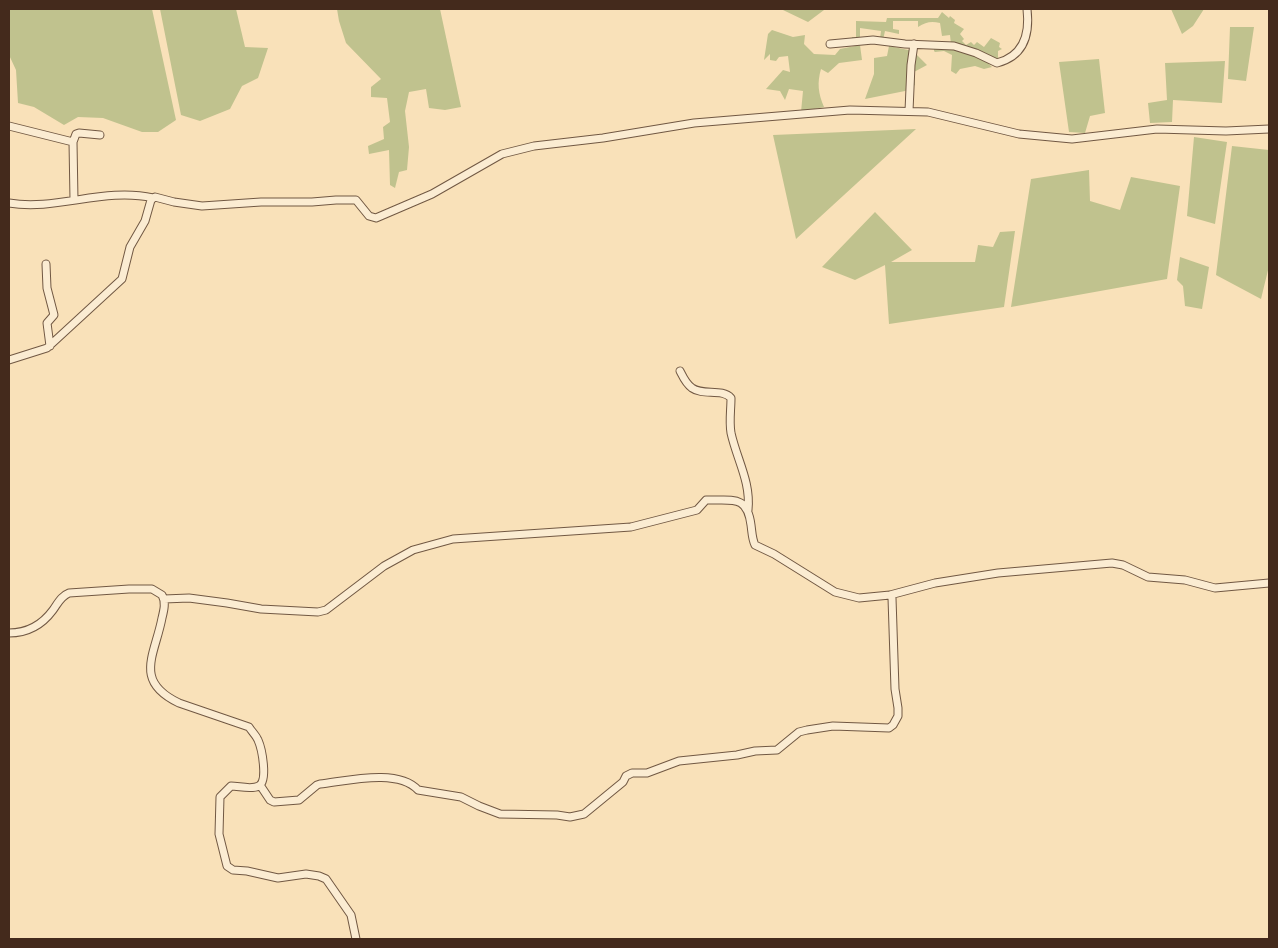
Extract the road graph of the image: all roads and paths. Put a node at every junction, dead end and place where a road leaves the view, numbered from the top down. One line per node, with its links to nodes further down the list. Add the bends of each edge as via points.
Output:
1 (1028, 9): 3 (street, via 1025,41 1001,62 992,62 954,46)
2 (830, 44): 3 (street, via 865,40)
3 (914, 44): 4 (street)
4 (909, 111): 6 (street, via 936,113 1027,136 1072,139 1157,129); 9 (street, via 850,110 701,122 521,148 502,154 432,194 376,218 369,216 356,200 202,206)
5 (9, 126): 8 (street)
6 (1269, 129)
7 (100, 135): 8 (street, via 79,132)
8 (73, 142): 10 (street)
9 (153, 198): 10 (street, via 113,194); 13 (street, via 145,221 130,247 122,279)
10 (74, 200): 11 (street, via 36,205)
11 (9, 203)
12 (46, 264): 13 (street, via 47,288 54,316 47,322)
13 (50, 346): 14 (street)
14 (9, 360)
15 (680, 371): 16 (street, via 694,389 727,394 731,398 730,425 748,484)
16 (748, 510): 18 (street, via 757,546 830,590 859,598); 19 (street, via 739,502 706,500 697,510 631,527 453,540 412,550 384,566 326,610 318,612 261,610)
17 (1269, 583): 18 (street, via 1215,588 1185,580 1148,577 1112,563 980,576)
18 (890, 595): 21 (street, via 898,716 889,728 833,726 807,730 799,732 776,750 679,761 648,773 632,773 584,814 570,818 500,814 462,797 418,790 413,784 384,777 320,784 303,798 274,802)
19 (167, 598): 20 (street, via 152,589 69,593 34,628); 21 (street, via 149,670 154,683 179,703 248,727 261,748)
20 (9, 633)
21 (262, 788): 22 (street, via 231,786 220,797 219,834 227,866 233,870 278,878 306,874 323,878 350,913)
22 (358, 937)

